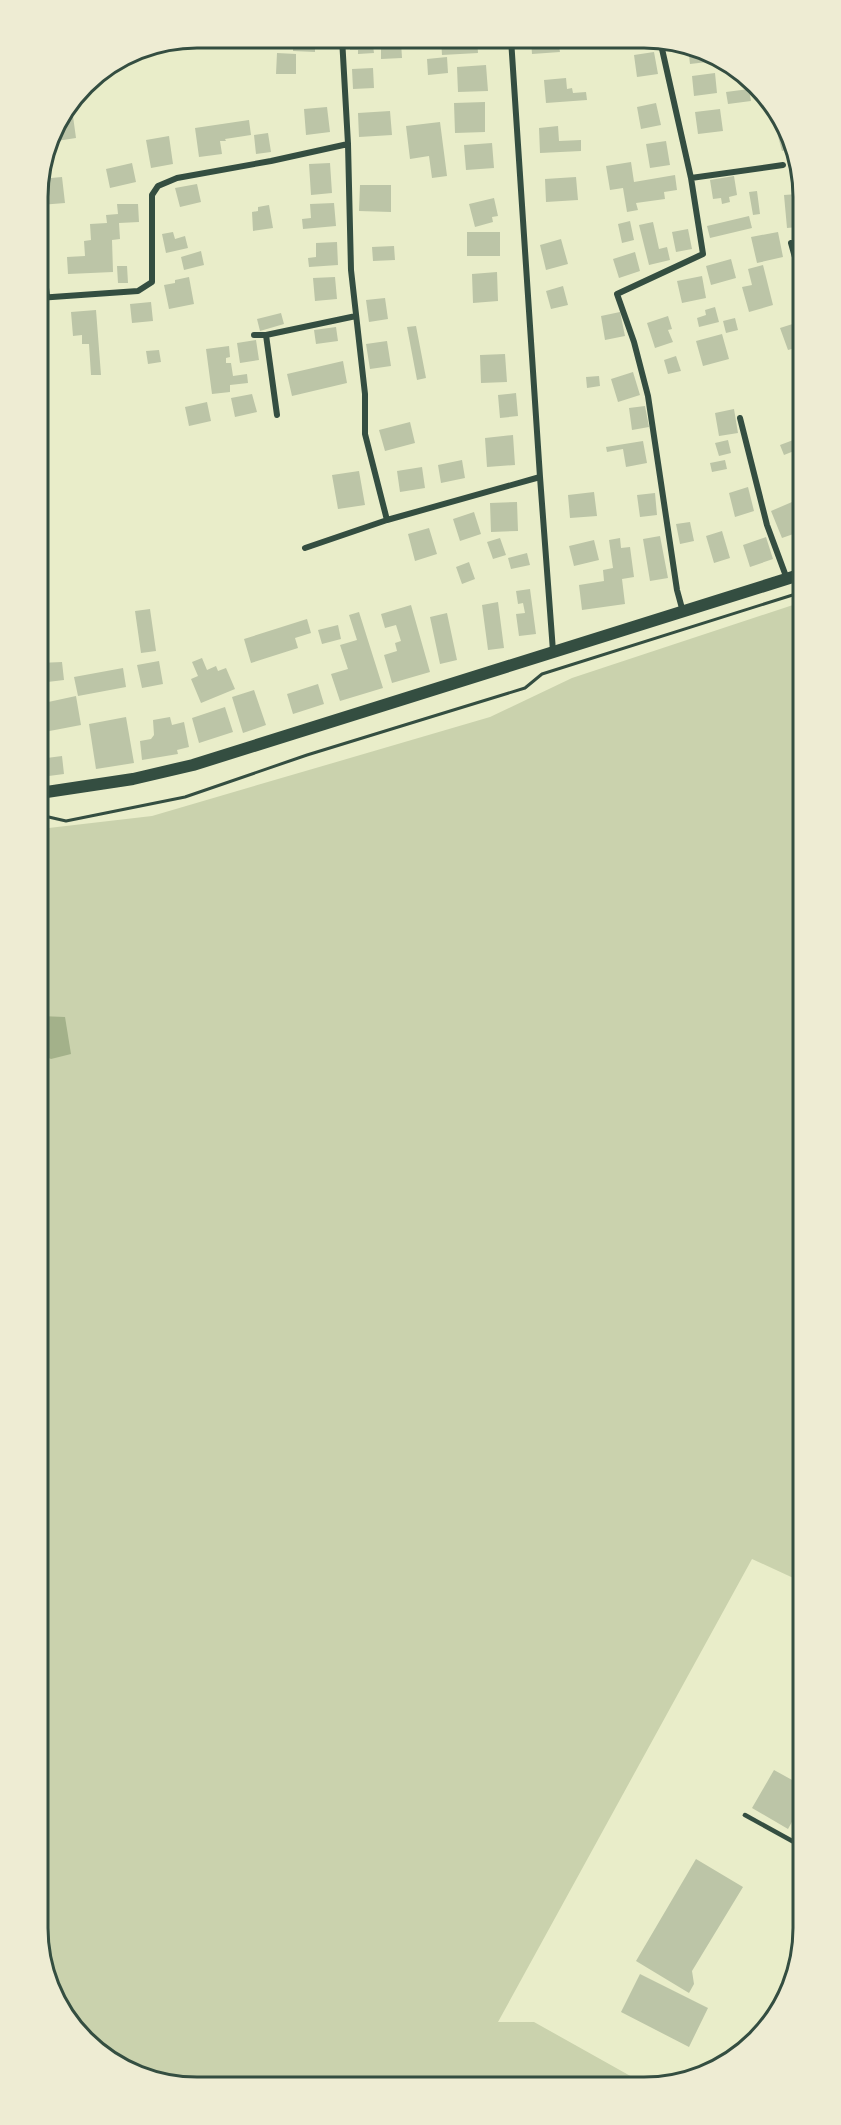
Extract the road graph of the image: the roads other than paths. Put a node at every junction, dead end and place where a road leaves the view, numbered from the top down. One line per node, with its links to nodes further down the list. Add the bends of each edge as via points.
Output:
1 (343, 48): 4 (street)
2 (512, 48): 15 (street)
3 (662, 49): 6 (street)
4 (348, 144): 9 (street, via 177,178 158,186 152,195 152,282 138,291); 10 (street)
5 (783, 165): 6 (street)
6 (691, 178): 20 (street, via 704,254 617,294 648,396)
7 (791, 243): 8 (street)
8 (793, 250)
9 (48, 296)
10 (356, 316): 12 (street); 16 (street, via 365,394 365,434)
11 (254, 335): 12 (street)
12 (266, 335): 13 (street)
13 (277, 415)
14 (740, 418): 18 (street, via 767,525)
15 (540, 477): 16 (street); 21 (street)
16 (387, 520): 17 (street)
17 (305, 548)
18 (793, 575)
19 (793, 577): 20 (main road)
20 (683, 612): 21 (main road)
21 (554, 651): 22 (main road, via 193,765)
22 (48, 792)
23 (745, 1815): 24 (lane)
24 (793, 1841)

